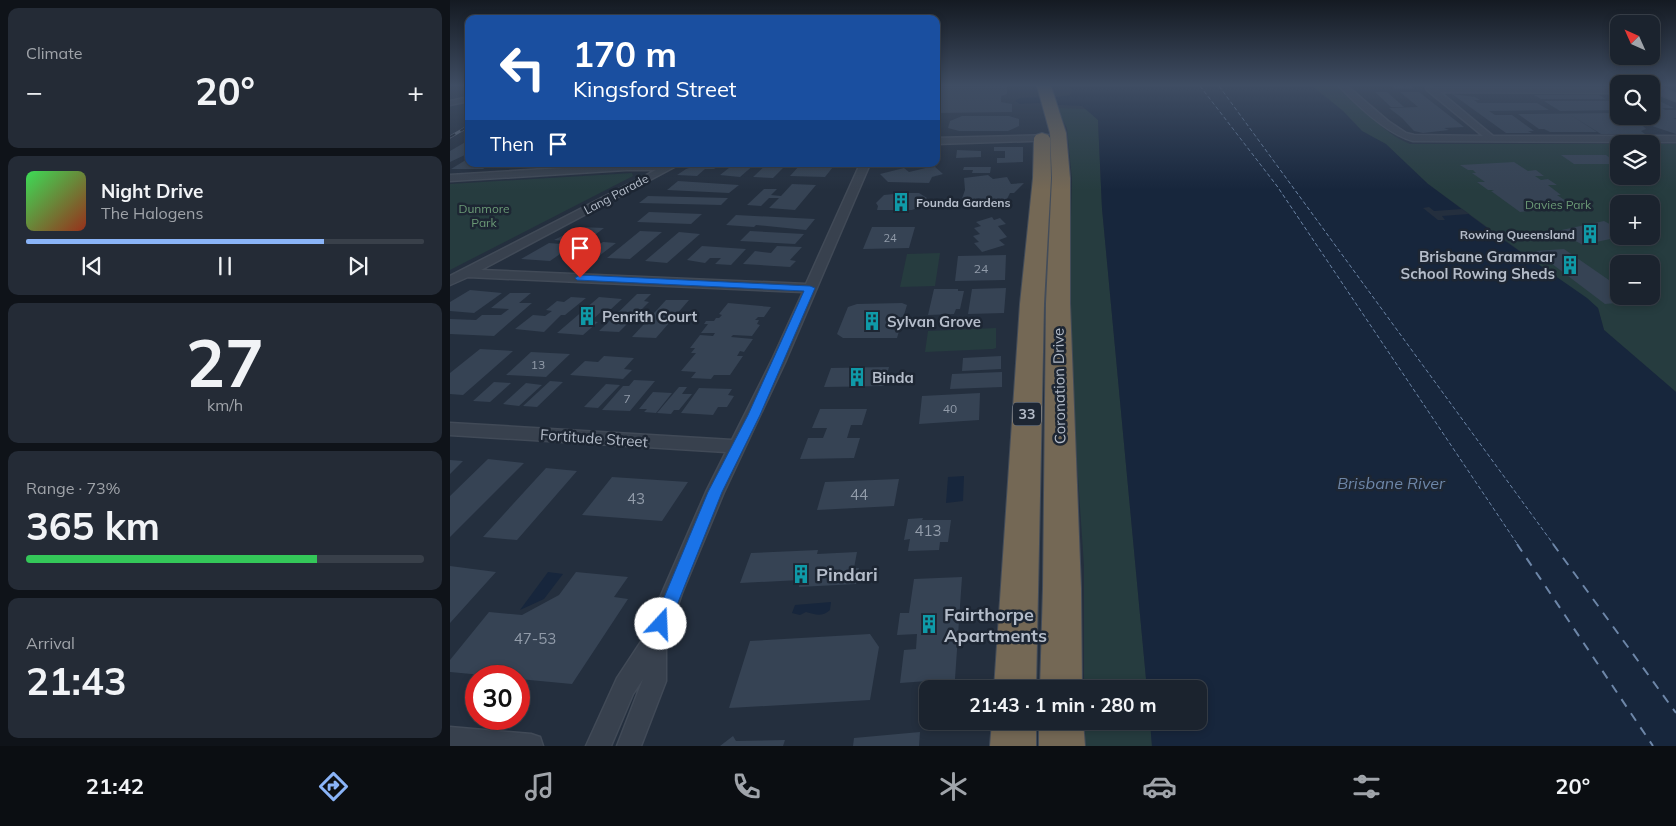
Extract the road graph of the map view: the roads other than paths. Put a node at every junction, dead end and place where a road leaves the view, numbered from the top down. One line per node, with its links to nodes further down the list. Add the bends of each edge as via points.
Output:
1 (1008, 121): 8 (street)
2 (1043, 121): 21 (highway, Coronation Drive / 33)
3 (1046, 121): 22 (highway, Coronation Drive / 33, via 1061,178 1058,304)
4 (1384, 121): 6 (street, via 1396,132 1409,137)
5 (1470, 121): 6 (street)
6 (1492, 139): 7 (street)
7 (1676, 139)
8 (940, 140)
9 (566, 167): 13 (street)
10 (635, 167): 13 (street)
11 (668, 167): 15 (street, Lang Parade)
12 (864, 167): 17 (street)
13 (561, 171): 14 (street)
14 (450, 178)
15 (467, 273): 16 (street, Lang Parade); 17 (street)
16 (450, 282)
17 (810, 288): 19 (street)
18 (450, 429): 19 (street, Fortitude Street)
19 (738, 446): 20 (street, via 672,593)
20 (656, 640): 27 (street, via 625,686); 28 (street, via 654,681)
21 (1015, 680)
22 (1061, 680)
23 (1014, 730): 29 (highway)
24 (1061, 730): 30 (highway)
25 (450, 739): 26 (street)
26 (530, 746)
27 (598, 746)
28 (629, 746)
29 (1013, 746)
30 (1062, 746)

